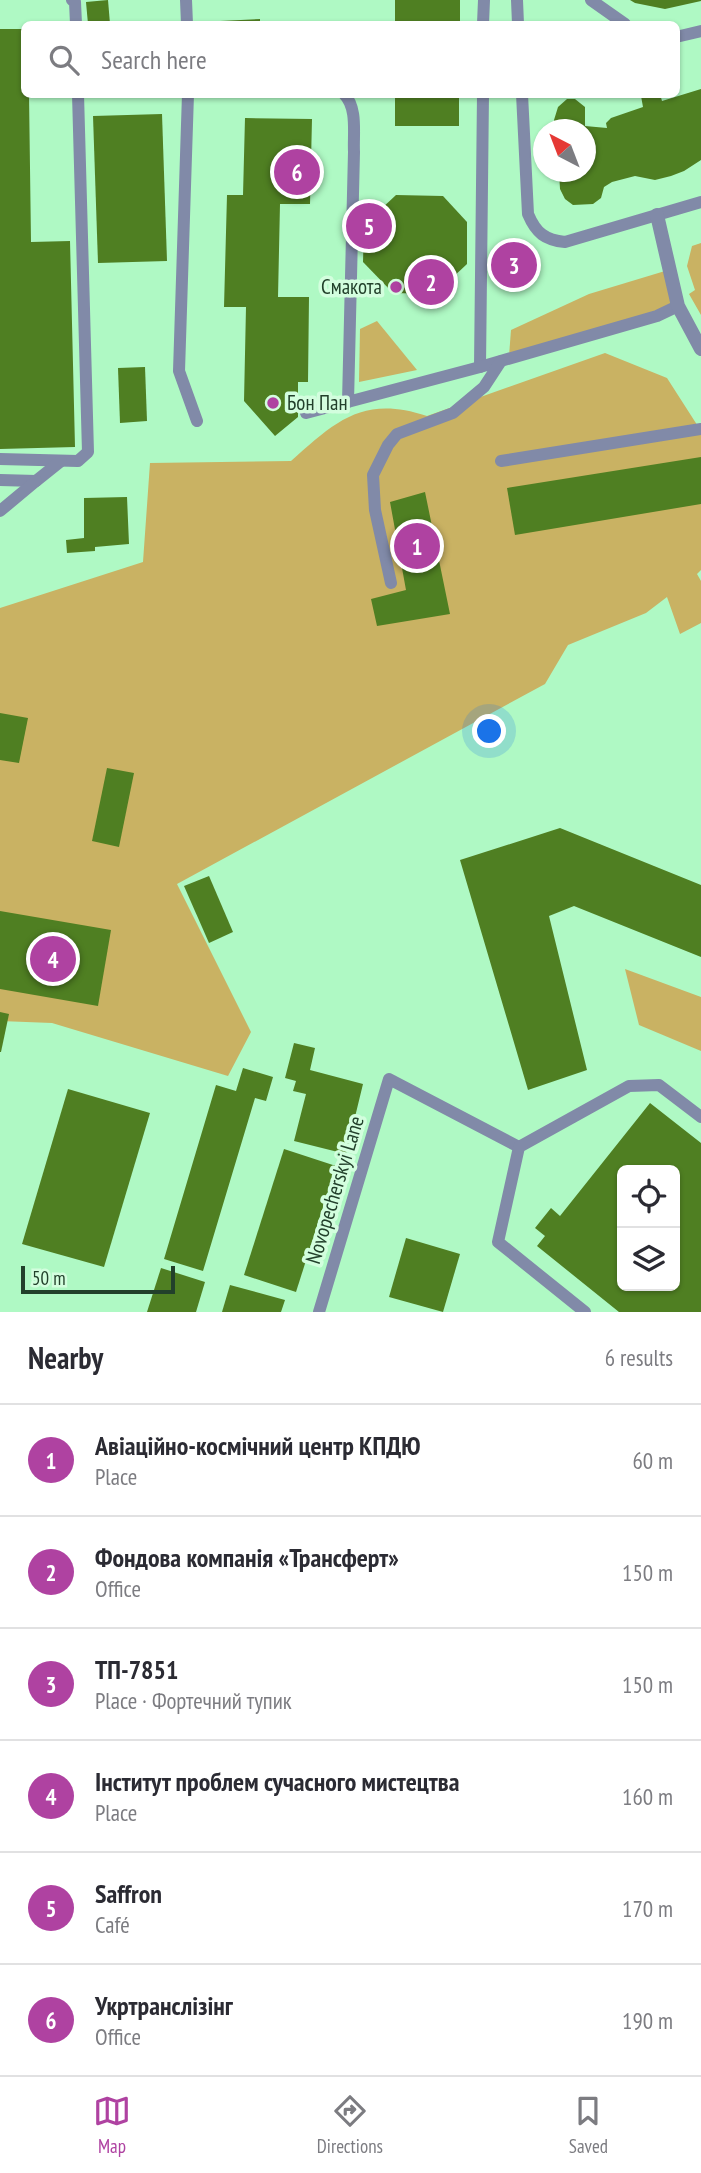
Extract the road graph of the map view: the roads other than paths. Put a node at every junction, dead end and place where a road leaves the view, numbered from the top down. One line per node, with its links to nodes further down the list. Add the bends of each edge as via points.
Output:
1 (72, 0): 6 (lane)
2 (186, 0): 7 (lane)
3 (484, 0): 8 (lane)
4 (517, 0): 9 (lane)
5 (591, 0): 10 (lane)
6 (76, 21)
7 (187, 21)
8 (484, 21)
9 (518, 21)
10 (621, 21)
11 (701, 31): 12 (lane)
12 (680, 36)
13 (78, 98): 29 (lane, via 88,452 78,461)
14 (188, 98): 26 (lane, via 179,371)
15 (347, 98): 24 (lane, via 353,112 354,152)
16 (483, 98): 23 (lane)
17 (522, 98): 19 (lane, via 528,214 535,229 549,241 565,242)
18 (701, 202): 19 (lane)
19 (657, 215): 20 (street)
20 (678, 306): 21 (street); 22 (lane)
21 (701, 349)
22 (501, 361): 23 (lane); 35 (lane, via 484,387 453,414 397,434 373,475 375,510)
23 (480, 367): 24 (lane)
24 (348, 401): 25 (lane)
25 (306, 413)
26 (197, 421)
27 (701, 429): 30 (lane)
28 (0, 459): 29 (lane)
29 (61, 461): 32 (lane)
30 (501, 461)
31 (0, 480): 32 (lane)
32 (36, 481): 33 (lane); 34 (lane)
33 (0, 498)
34 (0, 511)
35 (391, 583)
36 (701, 1117): 37 (lane, via 659,1084 629,1086)
37 (519, 1147): 38 (lane, Novopecherskyi Lane, via 389,1079); 39 (lane, via 499,1242)
38 (319, 1312)
39 (585, 1312)

